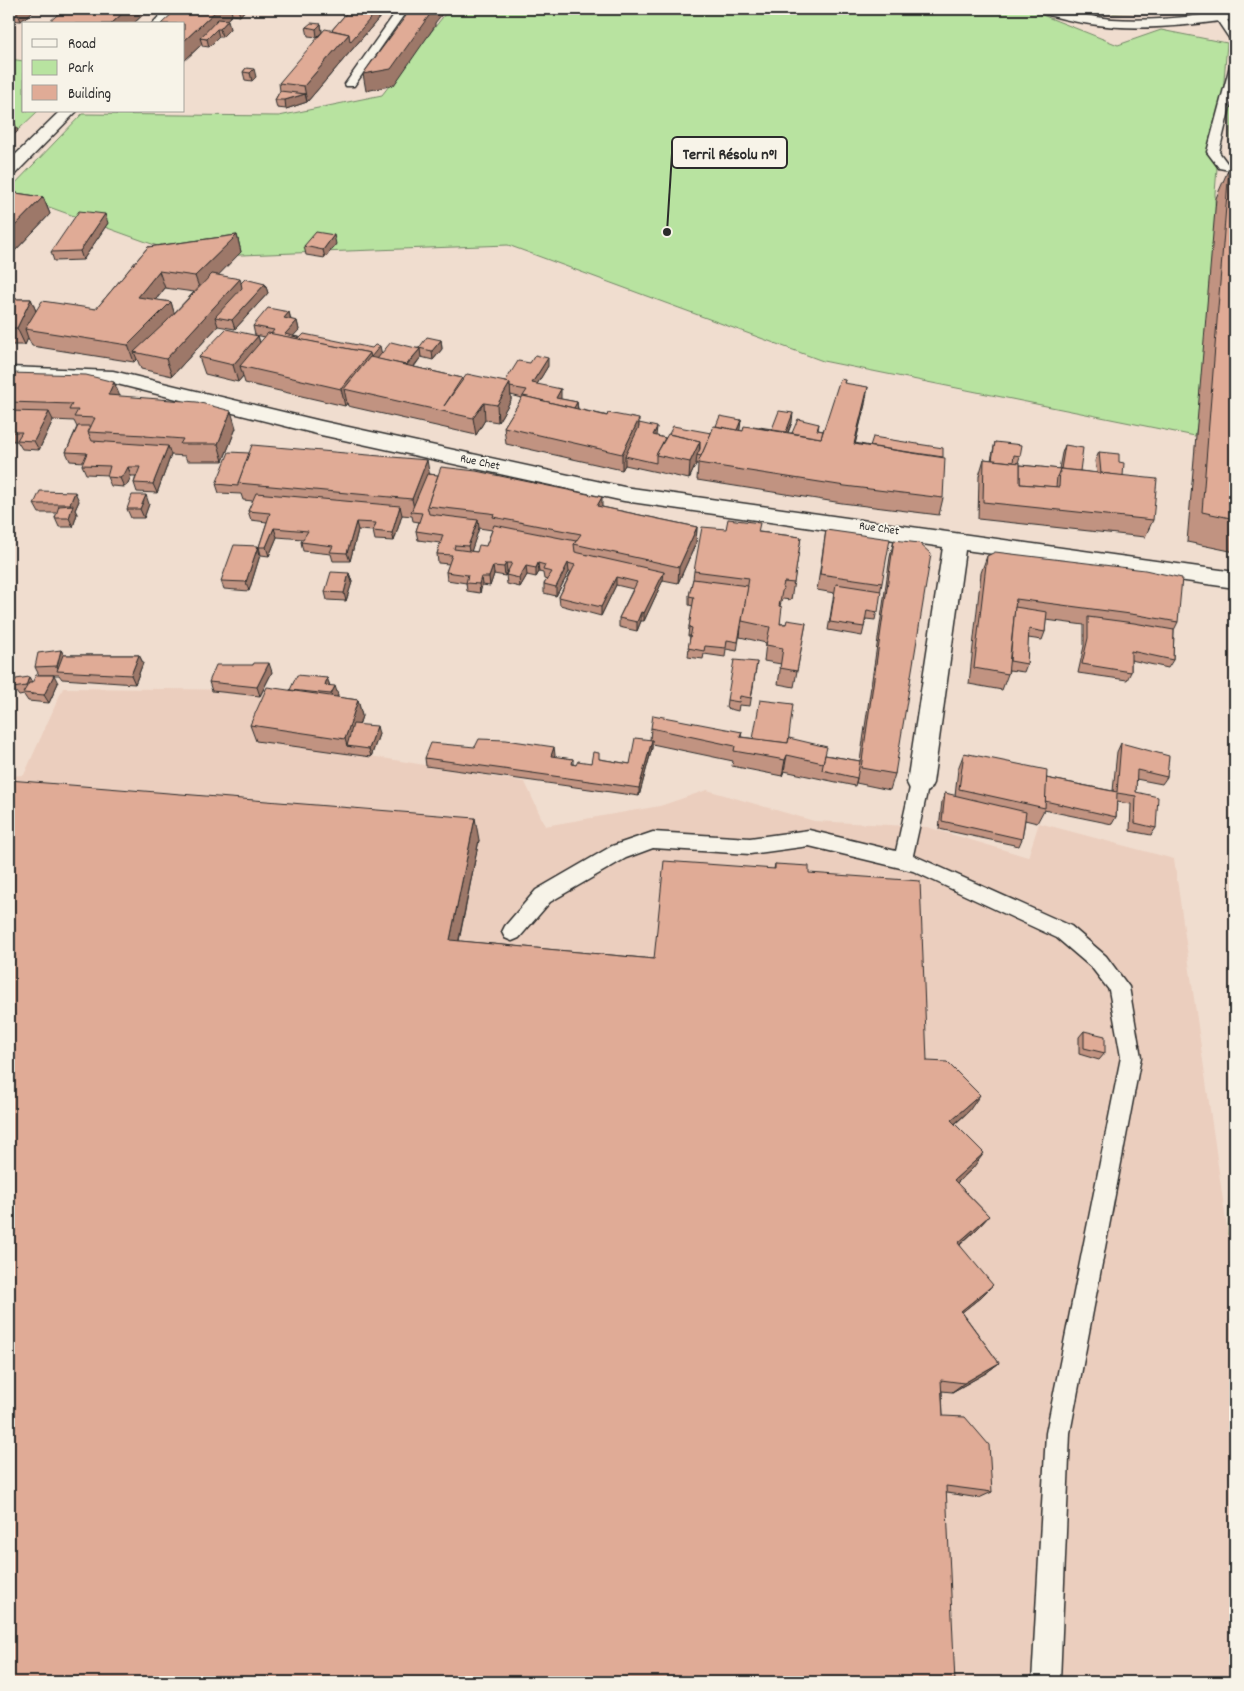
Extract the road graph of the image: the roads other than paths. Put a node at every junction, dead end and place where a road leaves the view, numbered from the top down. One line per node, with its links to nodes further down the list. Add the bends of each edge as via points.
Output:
1 (174, 9): 6 (street)
2 (403, 9): 9 (lane)
3 (1044, 9): 5 (street, via 1095,22 1175,22)
4 (1235, 15): 5 (street)
5 (1220, 17): 7 (lane)
6 (161, 22)
7 (1235, 39)
8 (1235, 66): 11 (lane, via 1213,152 1223,166)
9 (350, 84)
10 (68, 112): 12 (street)
11 (1235, 168)
12 (9, 170)
13 (9, 373): 14 (street, Rue Chet, via 113,377 321,428 624,494)
14 (955, 540): 15 (street, Rue Chet); 16 (street)
15 (1235, 580)
16 (920, 783): 17 (lane)
17 (903, 860): 18 (lane, via 809,838 750,846 653,840 619,852 543,896); 19 (lane, via 1064,932 1099,962 1119,987 1130,1048 1131,1057 1058,1433)
18 (512, 932)
19 (1046, 1682)

